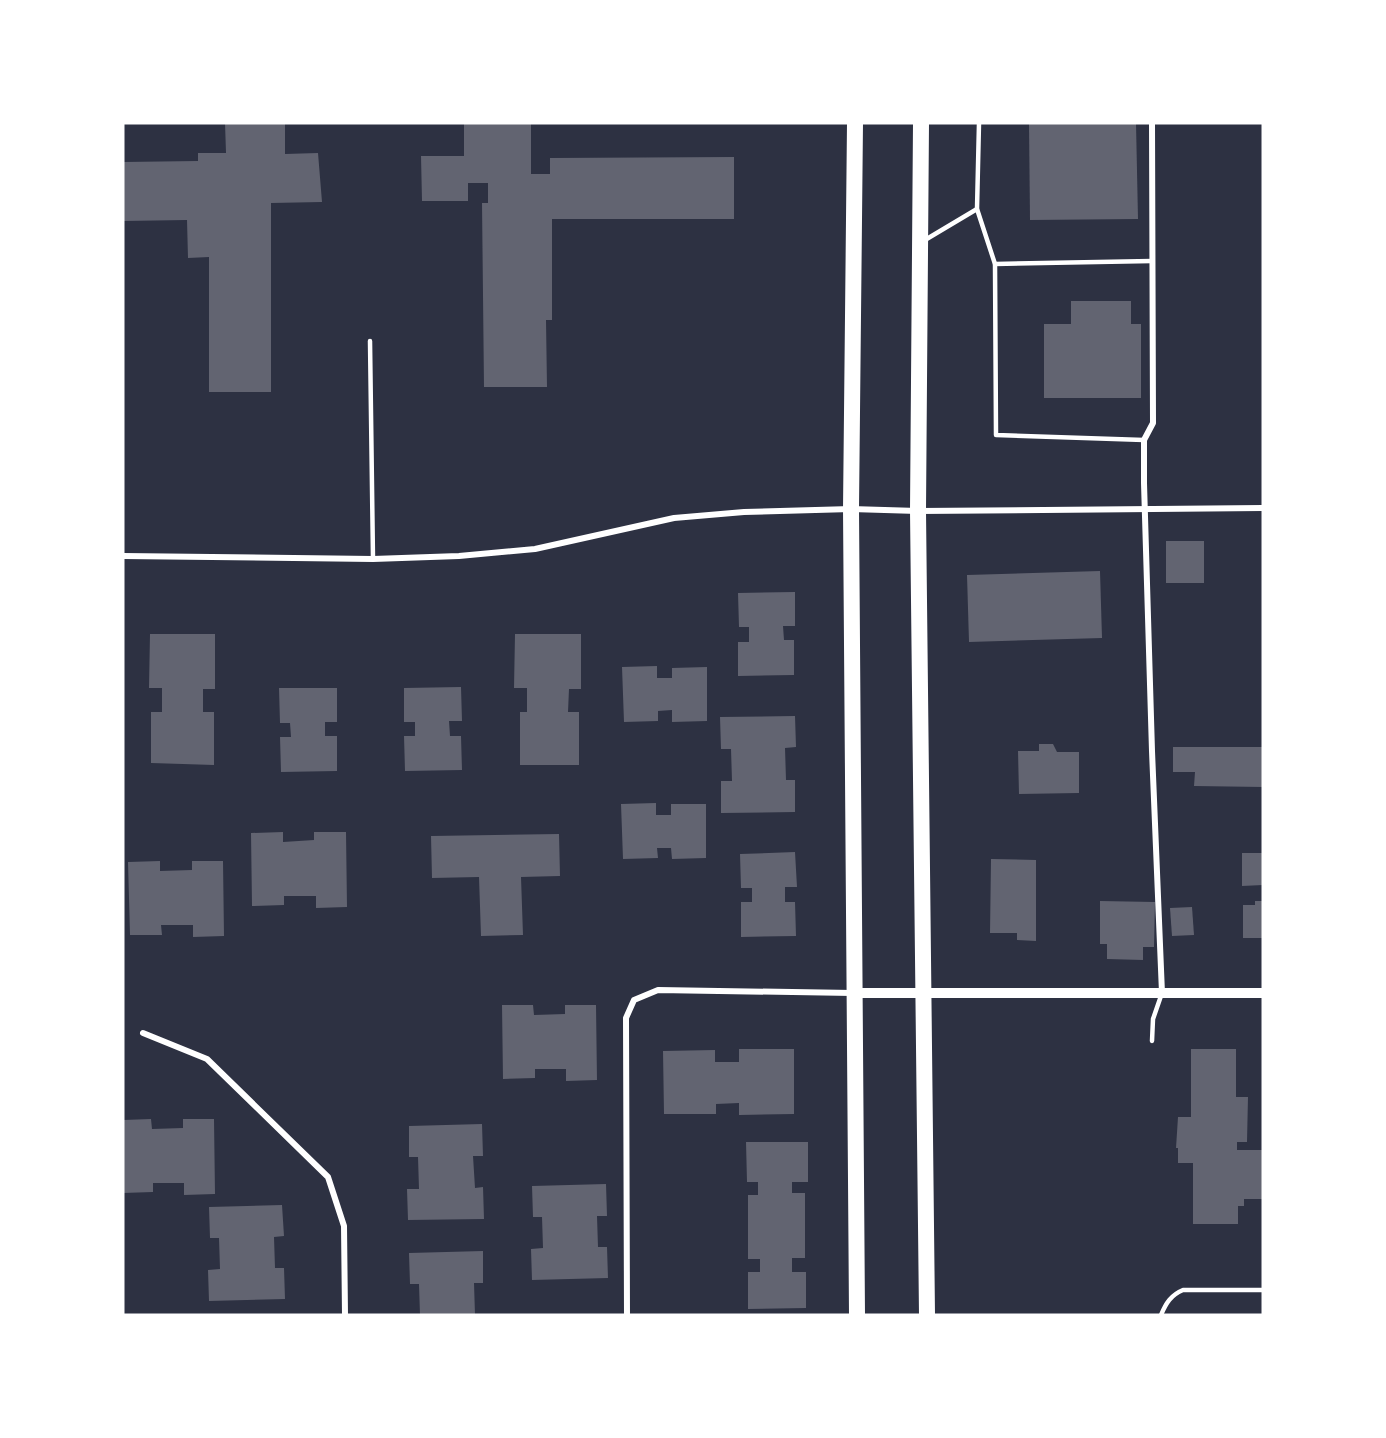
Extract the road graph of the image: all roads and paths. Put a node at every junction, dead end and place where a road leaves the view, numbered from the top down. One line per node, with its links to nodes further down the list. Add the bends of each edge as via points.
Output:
1 (855, 123): 13 (highway)
2 (921, 123): 6 (highway)
3 (979, 123): 5 (lane)
4 (1152, 123): 7 (street)
5 (977, 209): 6 (lane); 8 (lane)
6 (920, 243): 14 (highway)
7 (1152, 261): 8 (lane); 10 (street, via 1154,423)
8 (995, 264): 10 (lane, via 996,435)
9 (370, 341): 16 (lane)
10 (1144, 440): 11 (street)
11 (1144, 508): 12 (street); 14 (street); 19 (street)
12 (1263, 508)
13 (851, 509): 14 (street); 16 (street, via 674,518 535,549); 17 (highway)
14 (918, 511): 18 (highway)
15 (123, 556): 16 (street)
16 (374, 559)
17 (854, 993): 18 (street); 25 (street, via 658,990 634,1000 626,1018); 26 (highway)
18 (924, 993): 19 (street); 27 (highway)
19 (1162, 993): 20 (street); 22 (lane)
20 (1263, 993)
21 (143, 1033): 24 (street, via 207,1059 328,1177 344,1226)
22 (1152, 1041)
23 (1263, 1290): 28 (lane, via 1183,1290 1173,1294)
24 (345, 1315)
25 (627, 1315)
26 (857, 1315)
27 (927, 1315)
28 (1161, 1315)

